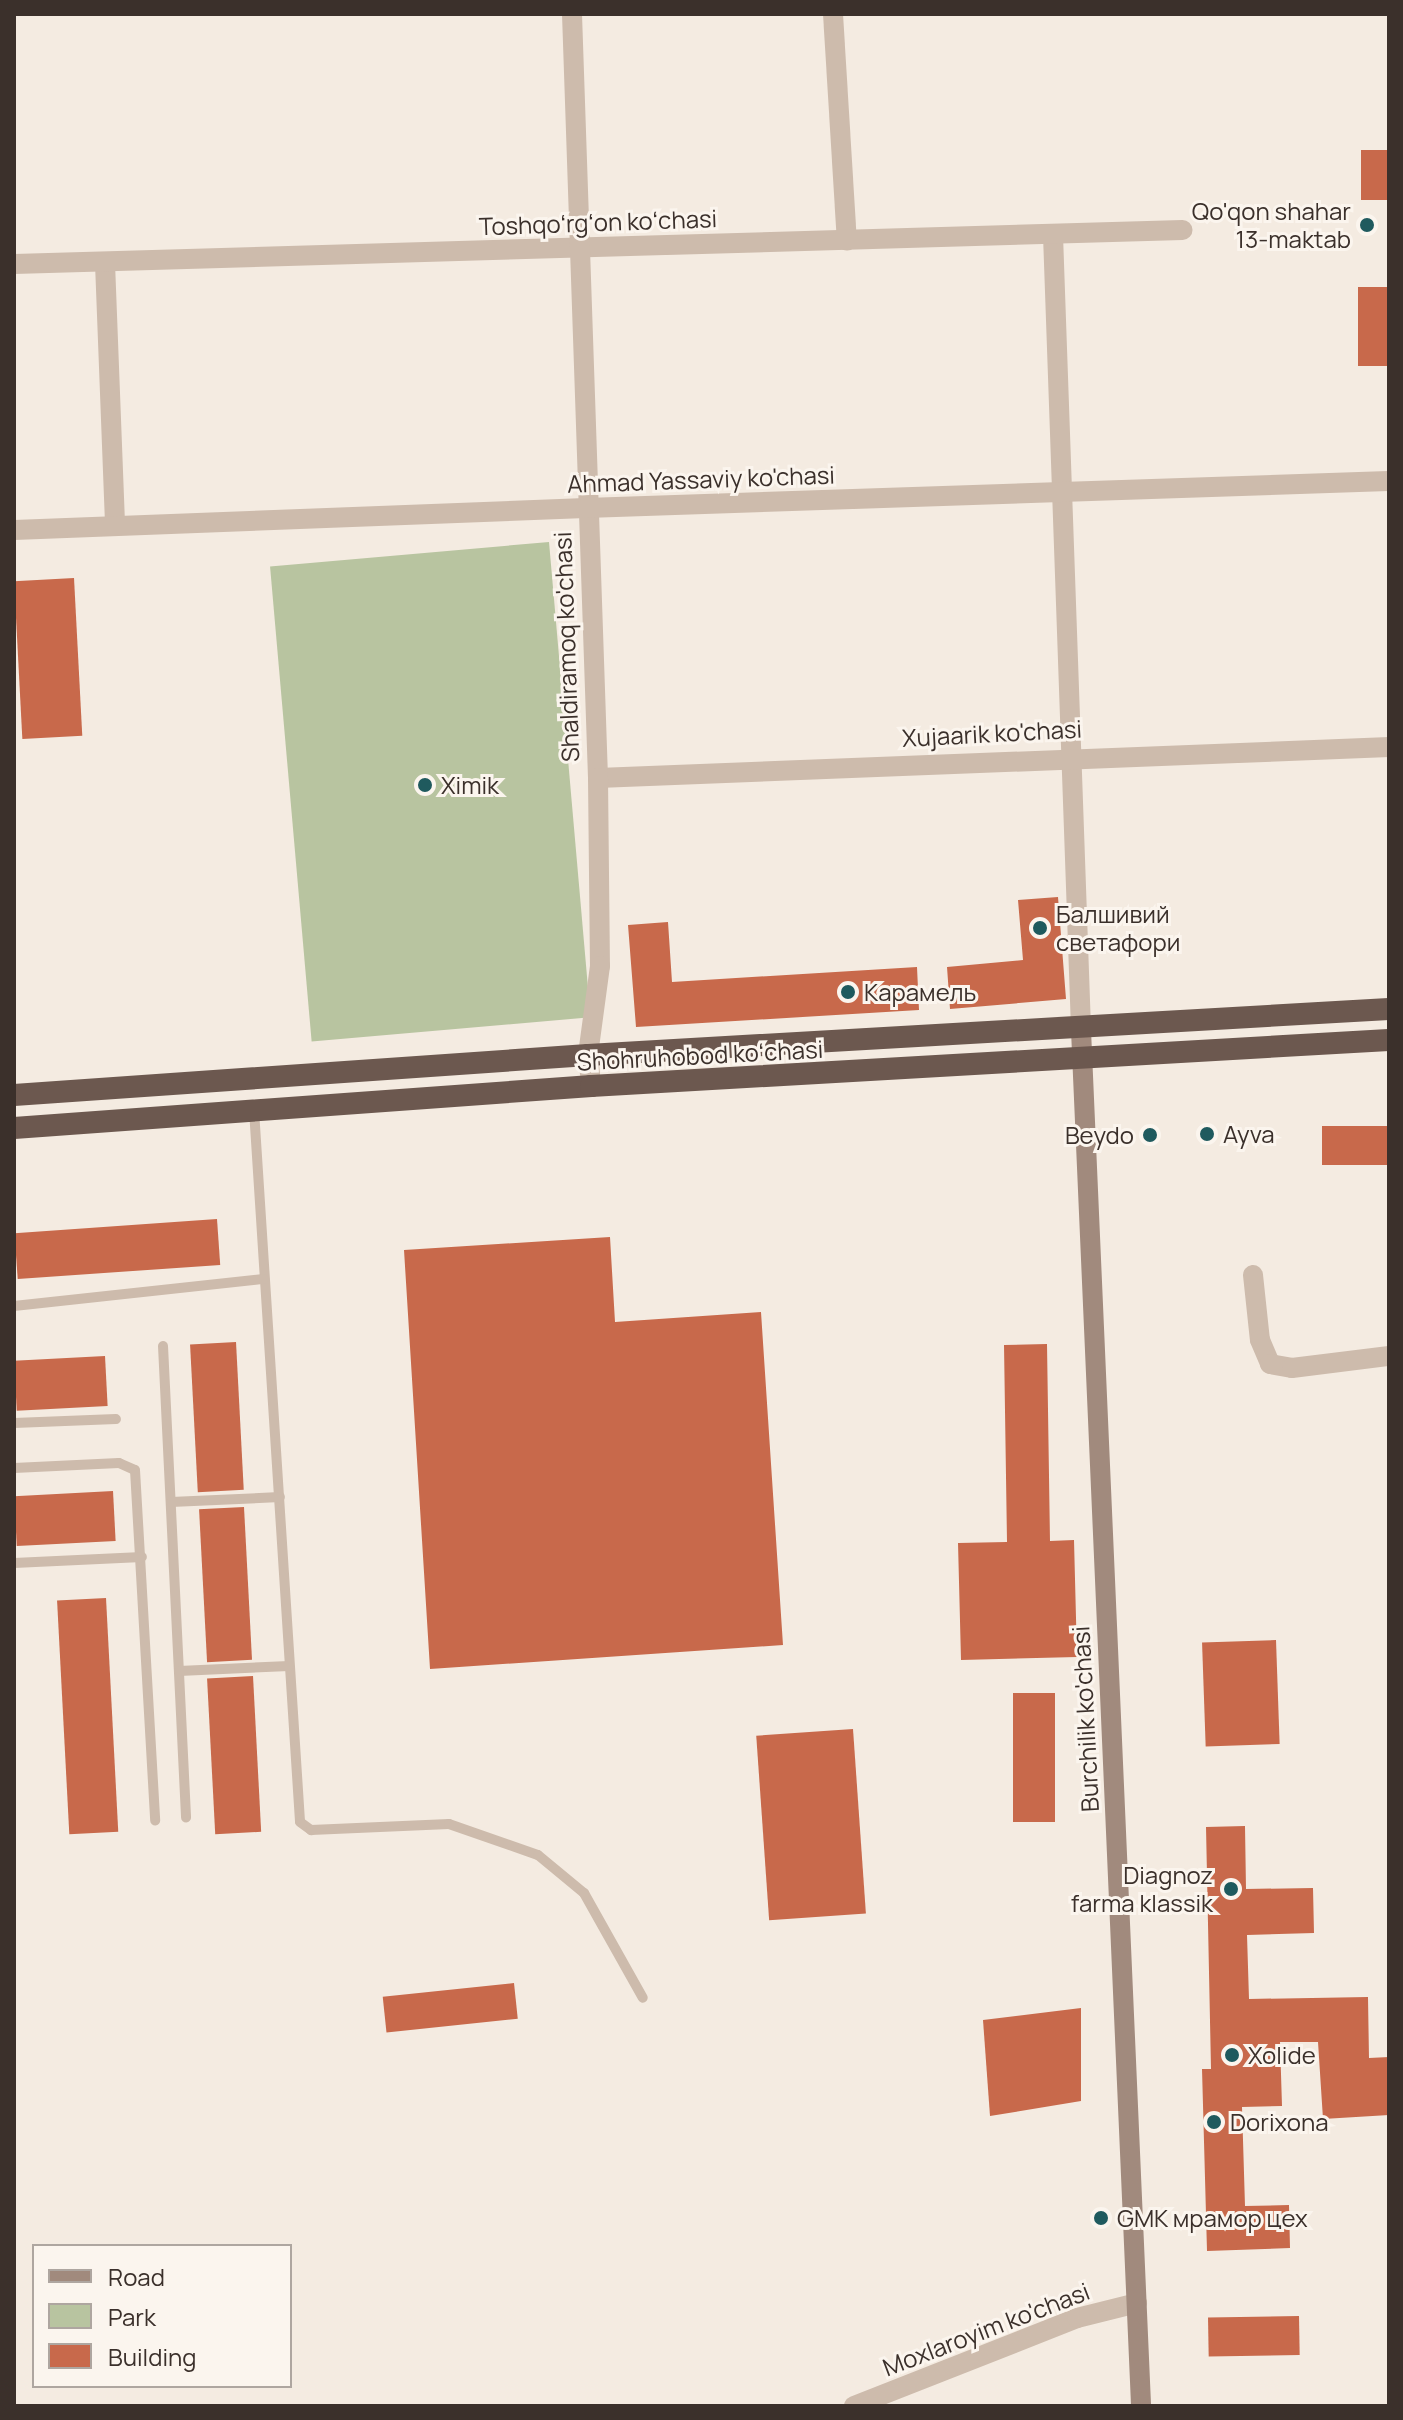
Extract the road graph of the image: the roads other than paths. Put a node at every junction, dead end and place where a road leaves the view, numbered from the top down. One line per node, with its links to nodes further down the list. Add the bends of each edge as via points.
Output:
1 (572, 14): 6 (street, Shaldiramoq ko'chasi)
2 (833, 14): 5 (street)
3 (1183, 230): 4 (street, Toshqoʻrgʻon koʻchasi)
4 (1053, 235): 5 (street, Toshqoʻrgʻon koʻchasi); 10 (street)
5 (847, 241): 6 (street, Toshqoʻrgʻon koʻchasi)
6 (578, 248): 7 (street, Toshqoʻrgʻon koʻchasi); 11 (street, Shaldiramoq ko'chasi)
7 (105, 263): 8 (street, Toshqoʻrgʻon koʻchasi); 12 (street)
8 (14, 264)
9 (1389, 481): 10 (street, Ahmad Yassaviy ko'chasi)
10 (1060, 495): 11 (street, Ahmad Yassaviy ko'chasi); 15 (street)
11 (586, 508): 12 (street, Ahmad Yassaviy ko'chasi); 16 (street, Shaldiramoq ko'chasi)
12 (115, 526): 13 (street, Ahmad Yassaviy ko'chasi)
13 (14, 530)
14 (1389, 747): 15 (street, Xujaarik ko'chasi)
15 (1071, 755): 16 (street, Xujaarik ko'chasi); 18 (street)
16 (598, 778): 20 (street, Shaldiramoq ko'chasi, via 600,966)
17 (1389, 1009): 18 (highway, Shohruhobod koʻchasi)
18 (1081, 1030): 20 (highway, Shohruhobod koʻchasi); 21 (main road, Burchilik ko'chasi)
19 (1389, 1040): 21 (highway, Shohruhobod koʻchasi)
20 (588, 1055): 22 (street, Shaldiramoq ko'chasi); 23 (highway, Shohruhobod koʻchasi)
21 (1082, 1059): 22 (highway, Shohruhobod koʻchasi); 43 (main road, Burchilik ko'chasi)
22 (591, 1086): 24 (highway, Shohruhobod koʻchasi)
23 (14, 1095)
24 (254, 1110): 25 (highway, Shohruhobod koʻchasi); 27 (lane)
25 (14, 1128)
26 (1253, 1275): 30 (street, via 1260,1340 1270,1364 1292,1368)
27 (264, 1279): 28 (lane); 34 (lane)
28 (14, 1306)
29 (163, 1346): 35 (lane)
30 (1389, 1356)
31 (116, 1419): 32 (lane)
32 (14, 1423)
33 (14, 1468): 36 (lane, via 128,1464 139,1485)
34 (280, 1497): 35 (lane); 38 (lane)
35 (171, 1502): 39 (lane)
36 (142, 1557): 37 (lane); 41 (lane)
37 (14, 1563)
38 (289, 1666): 39 (lane); 42 (lane, via 300,1822 311,1830 449,1824 538,1855 584,1893)
39 (179, 1671): 40 (lane)
40 (186, 1817)
41 (155, 1820)
42 (643, 1998)
43 (1137, 2303): 44 (street, Moxlaroyim ko'chasi, via 1077,2318); 45 (main road, Burchilik ko'chasi)
44 (854, 2406)
45 (1141, 2406)

